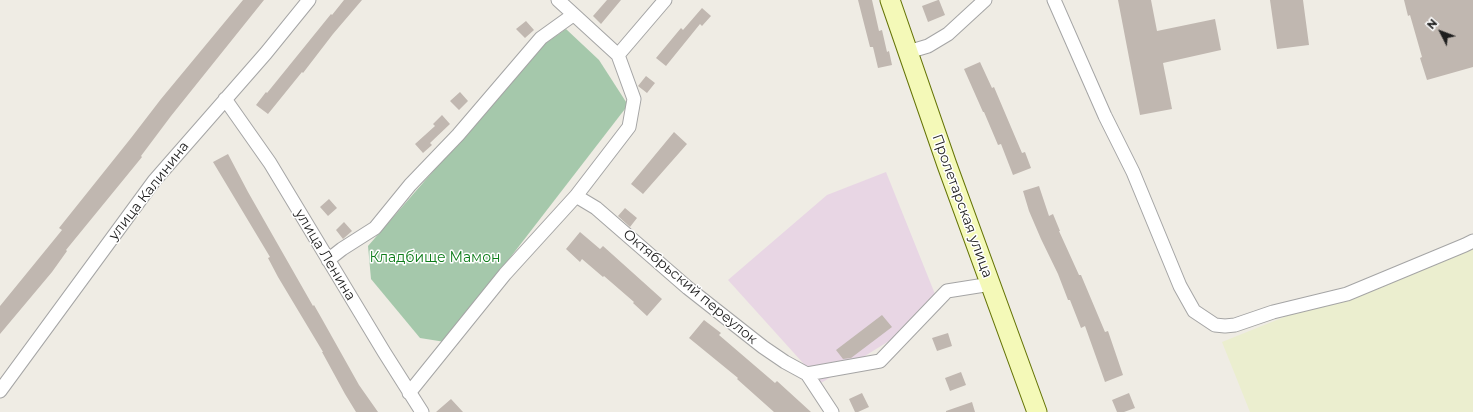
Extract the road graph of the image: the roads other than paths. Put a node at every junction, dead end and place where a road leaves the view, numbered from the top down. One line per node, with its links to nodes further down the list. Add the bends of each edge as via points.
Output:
1 (309, 0): 10 (street, улица Калинина)
2 (558, 0): 7 (street)
3 (664, 0): 9 (street)
4 (890, 0): 8 (street, Пролетарская улица)
5 (986, 0): 8 (street, via 948,34 928,46)
6 (1054, 0): 12 (street, via 1105,116 1133,172 1180,286 1194,311 1215,325 1235,325 1273,312 1347,294)
7 (573, 15): 9 (street); 13 (street, via 541,38 375,228)
8 (908, 52): 14 (street, Пролетарская улица)
9 (618, 55): 11 (street, via 634,99 629,128)
10 (225, 99): 13 (street, улица Ленина, via 270,164); 16 (street, улица Калинина, via 154,181)
11 (576, 196): 15 (street, Октябрьский переулок, via 596,208 688,288 763,347); 17 (street, via 505,274)
12 (1473, 241)
13 (328, 260): 17 (street, улица Ленина)
14 (991, 284): 15 (street, via 947,291 880,361); 20 (street, Пролетарская улица)
15 (807, 374): 19 (street, Октябрьский переулок)
16 (0, 391)
17 (409, 393): 18 (street, улица Ленина)
18 (422, 412)
19 (832, 412)
20 (1037, 412)

